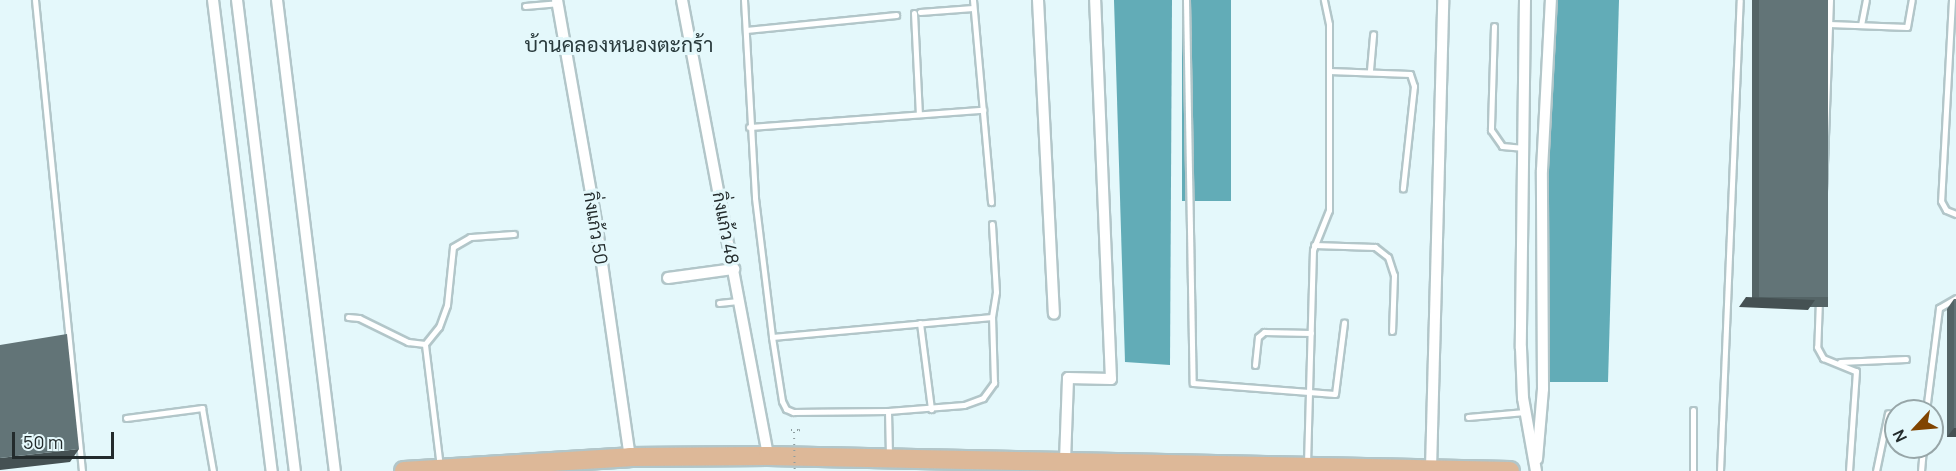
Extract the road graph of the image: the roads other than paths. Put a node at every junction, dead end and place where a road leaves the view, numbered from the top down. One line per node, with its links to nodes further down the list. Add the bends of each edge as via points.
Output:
1 (34, 0): 74 (lane)
2 (213, 0): 76 (street)
3 (237, 0): 77 (street)
4 (277, 0): 78 (street)
5 (682, 0): 41 (street, กิ่งแก้ว 48)
6 (744, 0): 27 (lane)
7 (972, 0): 22 (lane)
8 (1038, 0): 46 (street)
9 (1095, 0): 70 (street, via 1111,379 1068,378)
10 (1186, 0): 58 (lane, via 1193,383)
11 (1324, 0): 30 (lane)
12 (1443, 0): 73 (street)
13 (1525, 0): 34 (street)
14 (1551, 0): 81 (street, via 1542,170 1543,389)
15 (1740, 0): 83 (lane)
16 (1830, 0): 24 (lane)
17 (1866, 0): 25 (lane)
18 (1912, 0): 25 (lane, via 1907,27)
19 (1952, 0): 37 (lane, via 1941,201 1946,210)
20 (557, 1): 21 (lane); 69 (street, กิ่งแก้ว 50, via 596,222)
21 (525, 6)
22 (973, 8): 31 (lane); 32 (lane, via 917,13)
23 (896, 15): 27 (lane)
24 (1829, 24): 25 (lane); 56 (lane, via 1817,347 1823,358)
25 (1861, 25)
26 (1494, 26): 34 (lane, via 1491,130 1502,146)
27 (746, 30): 33 (lane)
28 (1373, 34): 29 (lane)
29 (1370, 70): 30 (lane); 35 (lane, via 1404,72 1412,78)
30 (1329, 71): 40 (lane, via 1329,210)
31 (983, 110): 32 (lane); 36 (lane)
32 (919, 114): 33 (lane)
33 (749, 127): 53 (lane)
34 (1524, 148): 63 (street, via 1521,348)
35 (1403, 188)
36 (991, 202)
37 (1956, 214)
38 (992, 224): 48 (lane, via 996,292)
39 (514, 234): 54 (lane, via 470,237 453,247 447,305 439,327)
40 (1314, 245): 51 (lane, via 1375,247 1388,257 1394,275); 52 (lane)
41 (734, 269): 42 (street); 44 (street, กิ่งแก้ว 48)
42 (668, 278)
43 (1956, 298): 59 (lane, via 1944,301 1939,308)
44 (740, 301): 45 (lane); 67 (street, กิ่งแก้ว 48)
45 (719, 303)
46 (1054, 314)
47 (348, 317): 54 (lane, via 359,318 408,342)
48 (992, 317): 49 (lane); 60 (lane, via 995,376 989,391 983,398 964,405)
49 (920, 323): 53 (lane); 60 (lane)
50 (1344, 323): 58 (lane, via 1337,390 1333,395)
51 (1392, 331)
52 (1311, 333): 57 (lane, via 1264,332 1258,337); 58 (lane)
53 (772, 337): 62 (lane, via 786,409)
54 (425, 344): 72 (lane)
55 (1906, 359): 56 (lane)
56 (1838, 363): 84 (lane, via 1852,368 1857,377)
57 (1255, 365)
58 (1309, 394): 71 (lane)
59 (1928, 399)
60 (931, 409): 62 (lane)
61 (1693, 410): 82 (lane)
62 (888, 411): 68 (lane)
63 (1525, 412): 65 (lane); 81 (street)
64 (126, 417): 75 (lane, via 202,408)
65 (1468, 417)
66 (1884, 432): 85 (lane)
67 (768, 456): 68 (main road); 69 (main road)
68 (889, 456): 70 (main road)
69 (630, 457): 72 (main road)
70 (1065, 461): 71 (main road)
71 (1307, 466): 73 (main road)
72 (440, 469): 79 (main road)
73 (1431, 469): 80 (main road)
74 (82, 471)
75 (213, 471)
76 (272, 471)
77 (295, 471)
78 (334, 471)
79 (404, 471)
80 (1510, 471)
81 (1536, 471)
82 (1693, 471)
83 (1720, 471)
84 (1848, 471)
85 (1876, 471)

